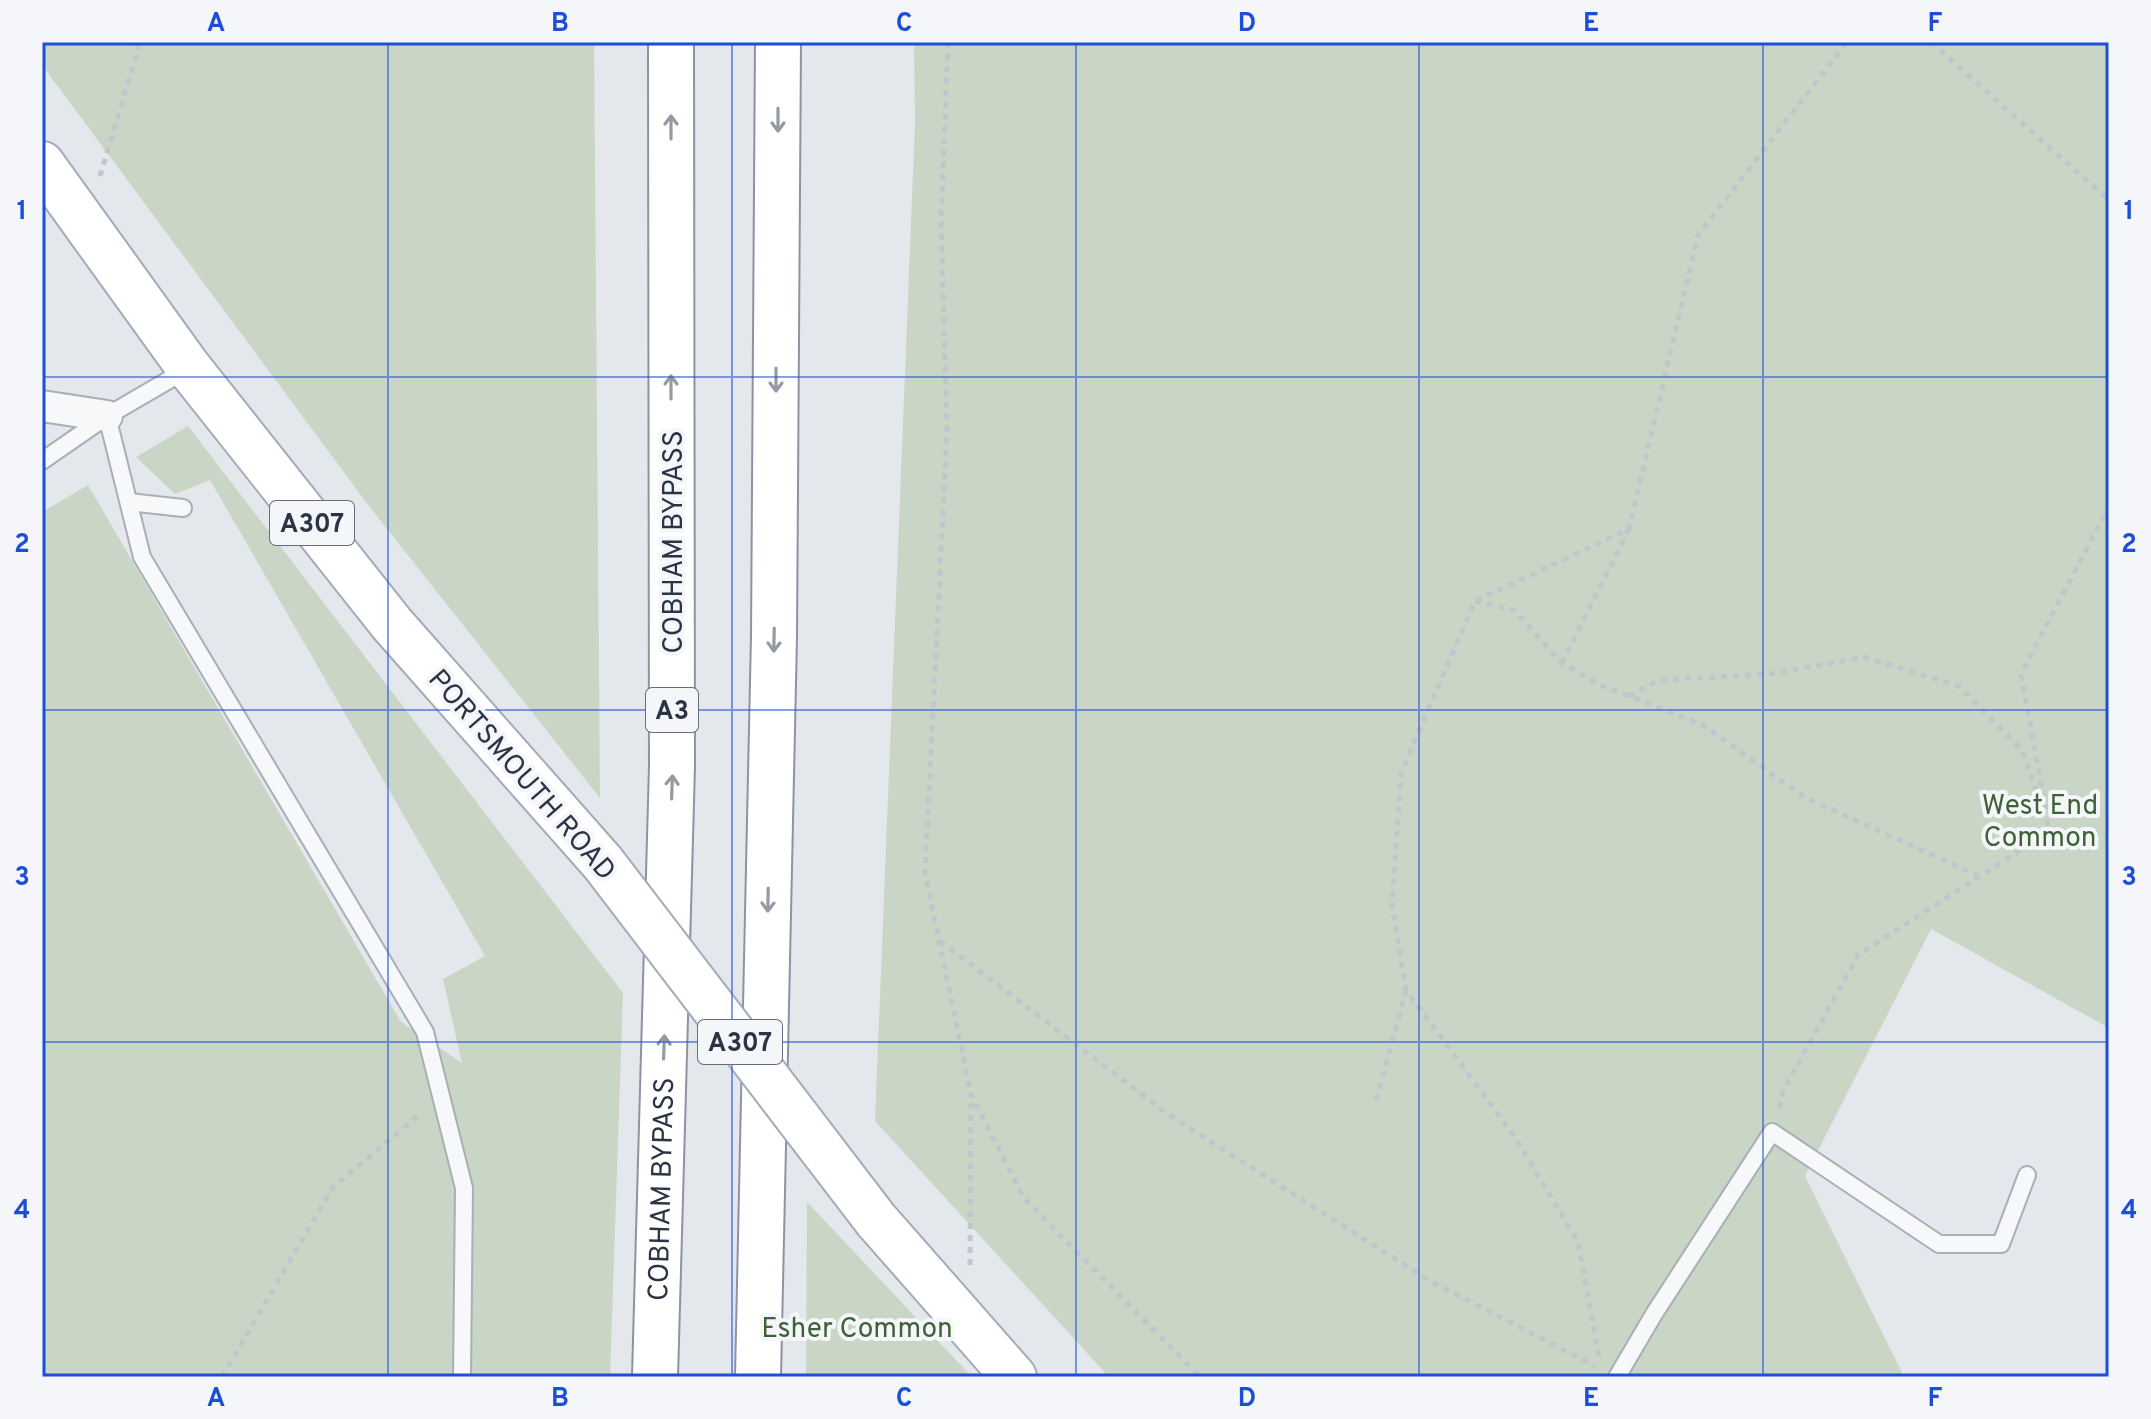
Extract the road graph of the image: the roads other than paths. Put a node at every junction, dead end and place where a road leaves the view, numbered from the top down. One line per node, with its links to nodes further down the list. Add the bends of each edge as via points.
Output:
1 (671, 42): 12 (main road, COBHAM BYPASS / A3, one-way to 1, via 672,766)
2 (778, 42): 13 (main road, one-way to 13, via 773,652)
3 (42, 164): 4 (main road, PORTSMOUTH ROAD / A307)
4 (189, 368): 6 (lane); 14 (main road, PORTSMOUTH ROAD / A307, bridge, via 392,624 603,863 876,1220)
5 (42, 406): 6 (street)
6 (107, 416): 7 (lane); 8 (lane)
7 (42, 461)
8 (129, 502): 9 (lane); 11 (lane, via 142,557 425,1032 464,1188)
9 (183, 508)
10 (2027, 1175): 15 (lane, via 2001,1244 1939,1244 1772,1132)
11 (462, 1377)
12 (655, 1377)
13 (758, 1377)
14 (1014, 1377)
15 (1617, 1377)

